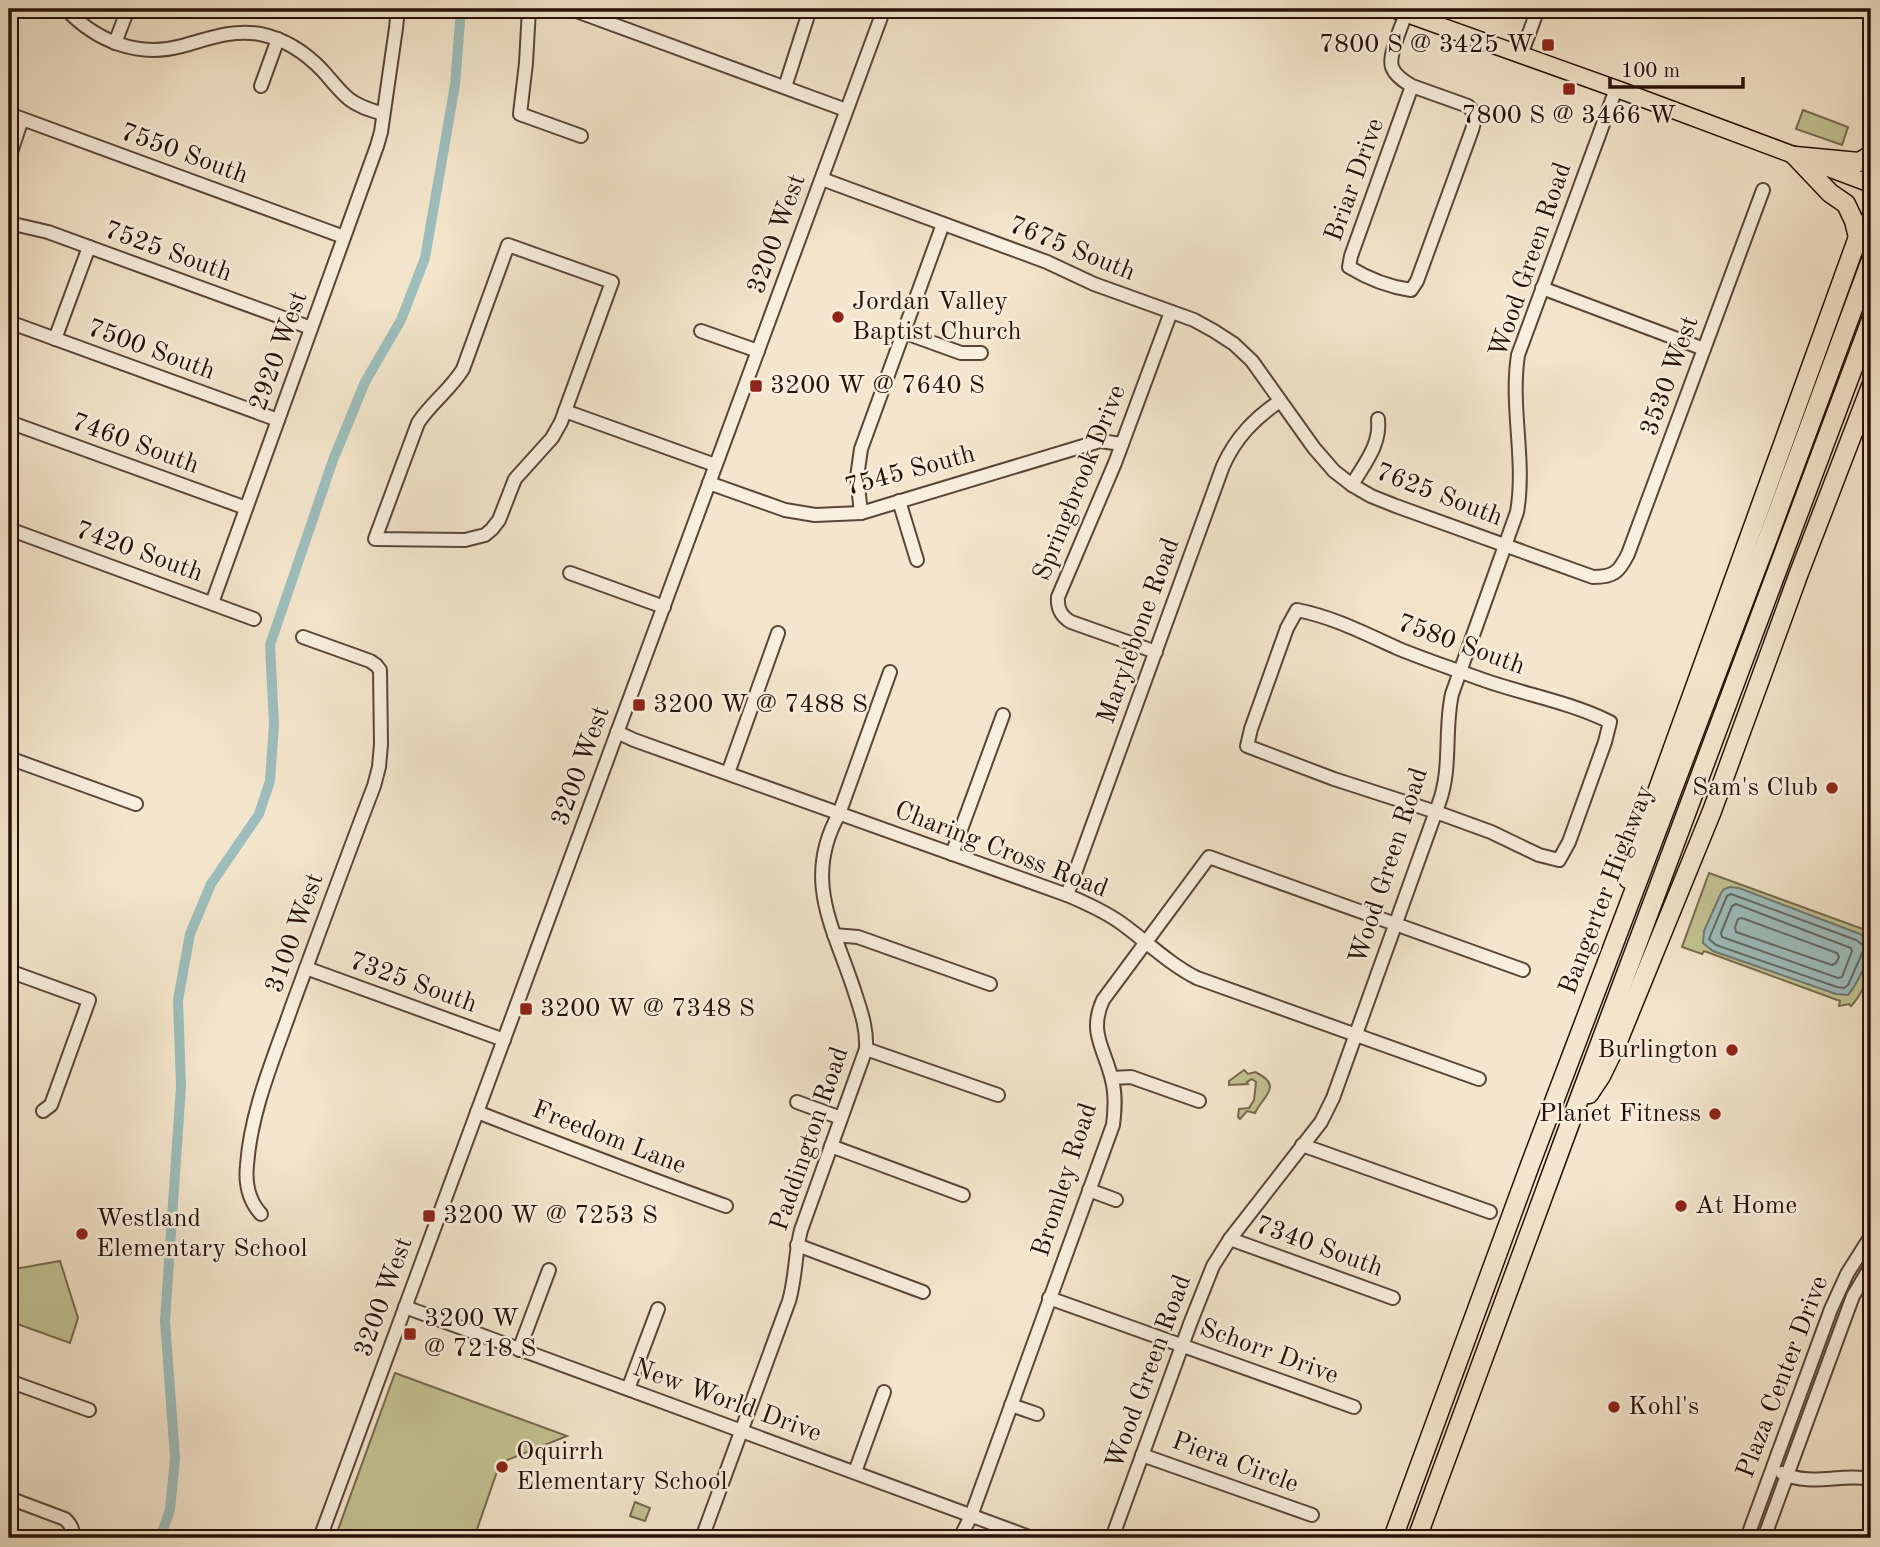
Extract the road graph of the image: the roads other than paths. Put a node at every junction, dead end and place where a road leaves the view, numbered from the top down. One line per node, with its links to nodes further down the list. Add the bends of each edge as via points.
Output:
1 (66, 9): 11 (street, via 97,35)
2 (128, 9): 11 (street)
3 (398, 9): 19 (street, 2920 West)
4 (528, 9): 21 (street, via 520,114)
5 (571, 9): 15 (street)
6 (810, 9): 15 (street)
7 (884, 9): 17 (street, 3200 West)
8 (1538, 9): 12 (street)
9 (1399, 11): 12 (main road); 14 (street, via 1392,68)
10 (278, 39): 11 (street, via 225,34 156,50); 13 (street); 19 (street, via 313,60 351,100)
11 (115, 43)
12 (1521, 55): 16 (main road)
13 (261, 86)
14 (1412, 86): 14 (street, Briar Drive, via 1349,267 1412,290 1474,118 1463,104)
15 (785, 87): 17 (street)
16 (1616, 89): 23 (main road); 35 (street, Wood Green Road)
17 (846, 110): 25 (street, 3200 West)
18 (9, 114): 20 (street, 7550 South)
19 (383, 114): 31 (street, 2920 West, via 377,146)
20 (22, 119): 24 (street); 31 (street, 7550 South)
21 (580, 136)
22 (1871, 155): 23 (highway, via 1859,162)
23 (1795, 156): 26 (main road); 32 (highway, via 1846,204)
24 (9, 158)
25 (821, 179): 30 (street, 7675 South); 44 (street, 3200 West)
26 (1871, 184)
27 (1763, 190): 43 (street, 3530 West)
28 (1871, 218): 32 (highway)
29 (9, 223): 33 (street, 7525 South)
30 (943, 224): 36 (street, 7675 South); 41 (street)
31 (344, 237): 39 (street, 2920 West)
32 (1857, 237): 88 (highway, via 1636,850)
33 (89, 247): 39 (street, 7525 South); 42 (street)
34 (1871, 260): 88 (highway, Bangerter Highway)
35 (1542, 288): 43 (street); 60 (street, Wood Green Road, via 1518,355 1520,493)
36 (1171, 312): 47 (street, 7675 South, via 1234,344); 52 (street, Springbrook Drive)
37 (1871, 320): 100 (highway, Bangerter Highway)
38 (9, 322): 42 (street, 7500 South)
39 (311, 328): 50 (street, 2920 West)
40 (701, 331): 44 (street)
41 (904, 332): 45 (street, via 961,353); 58 (street, via 861,449 857,477)
42 (55, 339): 50 (street, 7500 South)
43 (1704, 349): 63 (street, 3530 West, via 1629,554)
44 (758, 351): 53 (street, 3200 West)
45 (981, 353)
46 (1871, 386): 100 (highway, via 1668,922 1618,1041)
47 (1280, 401): 55 (street, 7625 South, via 1314,448); 69 (street, Marylebone Road, via 1254,421 1230,452)
48 (565, 411): 48 (street, via 612,282 508,245 463,369 418,423 375,539 465,540 485,535 499,520 515,479 552,438); 53 (street)
49 (1378, 419): 55 (street, via 1376,444)
50 (278, 420): 57 (street, 2920 West)
51 (9, 422): 57 (street, 7460 South)
52 (1122, 444): 56 (street, 7545 South, via 1100,441); 69 (street, Springbrook Drive, via 1058,603 1063,617 1071,622)
53 (715, 465): 54 (street, 3200 West)
54 (709, 483): 58 (street, 7545 South, via 785,510 815,515); 65 (street, 3200 West)
55 (1352, 485): 60 (street, 7625 South, via 1396,506)
56 (899, 501): 58 (street, 7545 South); 61 (street)
57 (246, 508): 64 (street, 2920 West)
58 (861, 513)
59 (9, 529): 64 (street, 7420 South)
60 (1506, 545): 63 (street, 7625 South, via 1593,577); 70 (street, Wood Green Road)
61 (917, 560)
62 (570, 573): 65 (street)
63 (1615, 574)
64 (212, 603): 66 (street, 7420 South)
65 (664, 607): 73 (street, 3200 West)
66 (254, 619)
67 (778, 633): 75 (street)
68 (303, 637): 84 (street, 3100 West, via 376,664 381,677 381,744 374,786)
69 (1156, 652): 80 (street, Marylebone Road)
70 (1460, 671): 77 (street, Wood Green Road, via 1448,710 1447,774); 77 (street, 7580 South, via 1609,722 1559,860); 77 (street, 7580 South, via 1337,621 1297,610 1247,746)
71 (890, 673): 78 (street, Paddington Road)
72 (1003, 715): 79 (street)
73 (617, 732): 75 (street, Charing Cross Road); 90 (street, 3200 West)
74 (9, 758): 76 (street)
75 (728, 773): 78 (street, Charing Cross Road)
76 (136, 804)
77 (1436, 811): 81 (street, Wood Green Road)
78 (839, 814): 79 (street, Charing Cross Road); 82 (street, Paddington Road, via 826,844 821,879)
79 (952, 854): 80 (street, Charing Cross Road)
80 (1067, 895): 83 (street, Charing Cross Road, via 1100,909)
81 (1395, 924): 83 (street, Bromley Road, via 1209,857); 85 (street); 89 (street, Wood Green Road)
82 (834, 935): 87 (street, via 858,937); 91 (street, Paddington Road, via 865,1025)
83 (1146, 942): 89 (street, Charing Cross Road, via 1197,978); 92 (street, Bromley Road, via 1098,1010 1097,1036)
84 (306, 968): 90 (street, 7325 South); 108 (street, 3100 West, via 265,1081 250,1140 248,1193)
85 (1522, 970)
86 (9, 971): 97 (street, via 89,1000 51,1105)
87 (990, 984)
88 (1599, 984): 144 (highway, Bangerter Highway)
89 (1356, 1035): 93 (street, Charing Cross Road); 101 (street, Wood Green Road, via 1333,1098)
90 (504, 1040): 98 (street, 3200 West)
91 (866, 1049): 94 (street); 99 (street, Paddington Road)
92 (1112, 1078): 95 (street, via 1131,1077); 103 (street, Bromley Road, via 1112,1125)
93 (1479, 1079)
94 (998, 1095)
95 (1199, 1101)
96 (797, 1102): 99 (street)
97 (43, 1111)
98 (477, 1112): 106 (street, Freedom Lane); 117 (street, 3200 West)
99 (841, 1118): 102 (street, Paddington Road)
100 (1569, 1126): 124 (highway, Bangerter Highway)
101 (1303, 1145): 107 (street); 110 (street, Wood Green Road)
102 (831, 1146): 104 (street); 111 (street, Paddington Road)
103 (1089, 1189): 105 (street); 115 (street, Bromley Road)
104 (963, 1195)
105 (1116, 1200)
106 (726, 1206)
107 (1490, 1212)
108 (261, 1214)
109 (1871, 1236): 131 (street, Plaza Center Drive, via 1840,1289)
110 (1230, 1240): 116 (street, 7340 South); 119 (street, Wood Green Road, via 1206,1279)
111 (797, 1245): 114 (street); 129 (street, Paddington Road, via 793,1288)
112 (1871, 1266): 133 (street, Plaza Center Drive, via 1853,1296)
113 (549, 1270): 120 (street)
114 (923, 1292)
115 (1049, 1298): 119 (street, Schorr Drive); 125 (street, Bromley Road)
116 (1393, 1298)
117 (405, 1307): 120 (street, New World Drive); 139 (street, 3200 West)
118 (658, 1309): 122 (street)
119 (1182, 1345): 126 (street, Schorr Drive); 130 (street, Wood Green Road)
120 (519, 1350): 122 (street, New World Drive)
121 (9, 1381): 127 (street)
122 (628, 1389): 129 (street, New World Drive)
123 (884, 1392): 132 (street)
124 (1469, 1397): 145 (highway, Bangerter Highway); 146 (highway, via 1453,1467)
125 (1011, 1405): 128 (street); 137 (street, Bromley Road)
126 (1354, 1407)
127 (89, 1410)
128 (1037, 1414)
129 (741, 1431): 132 (street, New World Drive); 140 (street, Paddington Road)
130 (1142, 1454): 136 (street, Piera Circle); 143 (street, Wood Green Road)
131 (1772, 1468): 133 (street); 147 (street, Plaza Center Drive)
132 (855, 1472): 137 (street, New World Drive)
133 (1787, 1475): 134 (street); 148 (street, Plaza Center Drive)
134 (1871, 1479)
135 (9, 1498): 138 (street, via 65,1519)
136 (1312, 1515)
137 (971, 1516): 141 (street, Bromley Road); 142 (street, New World Drive)
138 (73, 1535)
139 (320, 1538)
140 (702, 1538)
141 (960, 1538)
142 (1032, 1538)
143 (1112, 1538)
144 (1393, 1538)
145 (1417, 1538)
146 (1428, 1538)
147 (1746, 1538)
148 (1763, 1538)

